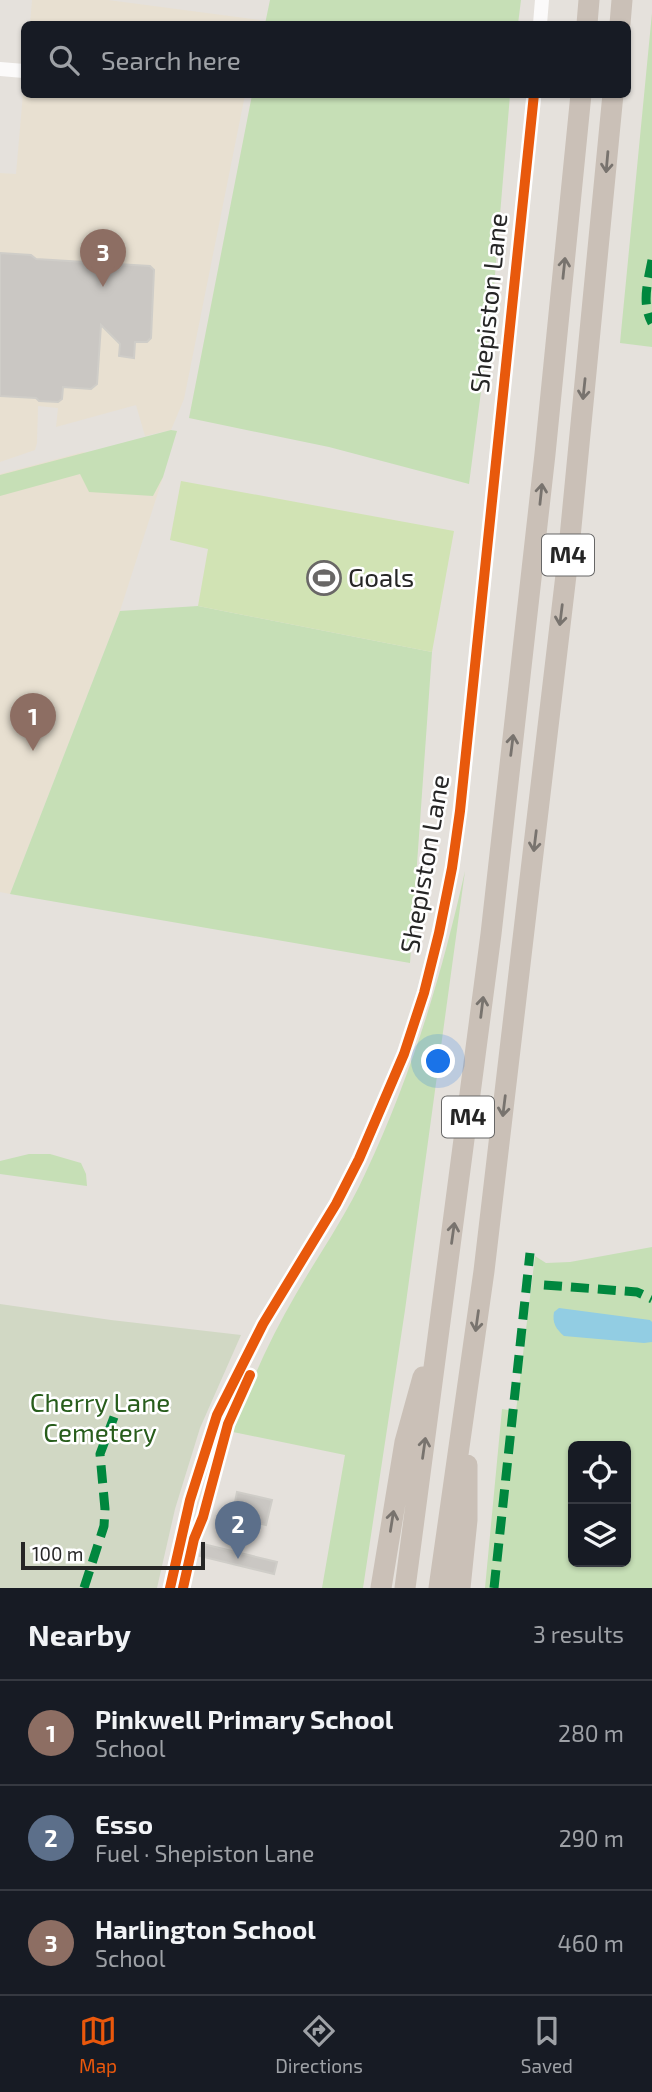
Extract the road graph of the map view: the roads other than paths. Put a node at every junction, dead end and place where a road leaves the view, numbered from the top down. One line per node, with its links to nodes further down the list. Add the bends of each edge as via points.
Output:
1 (542, 0): 4 (street)
2 (589, 0): 5 (highway)
3 (622, 0): 6 (highway)
4 (540, 21)
5 (587, 21)
6 (620, 21)
7 (0, 69): 8 (street)
8 (21, 71)
9 (534, 98): 14 (street, Shepiston Lane, via 460,811 439,933 416,1020 359,1160 263,1324 217,1415 190,1500)
10 (581, 98): 12 (highway, M4, one-way to 10, via 527,622)
11 (613, 98): 13 (highway, M4, one-way to 13, via 566,570)
12 (444, 1300): 15 (highway, M4, one-way to 12, via 405,1443); 16 (highway, M4, one-way to 12)
13 (466, 1395): 17 (highway, M4); 18 (highway, M4, via 467,1520)
14 (170, 1588)
15 (381, 1588)
16 (405, 1588)
17 (439, 1588)
18 (460, 1588)

